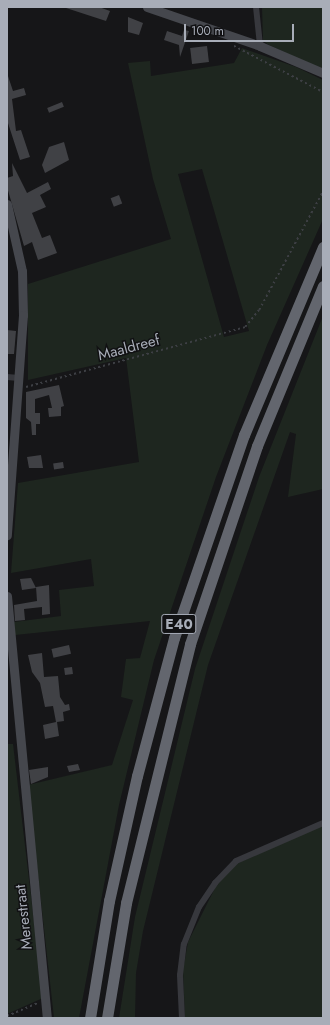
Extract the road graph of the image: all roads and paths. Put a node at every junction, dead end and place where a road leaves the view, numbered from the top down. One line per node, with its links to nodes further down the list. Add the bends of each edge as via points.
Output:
1 (147, 7): 3 (street)
2 (256, 7): 4 (street)
3 (224, 34): 4 (street); 6 (path, via 236,48)
4 (260, 46): 5 (street)
5 (323, 73)
6 (323, 92)
7 (323, 191): 12 (path, Maaldreef, via 259,310 245,327)
8 (7, 204): 12 (street, via 22,271)
9 (323, 247): 19 (highway, E40, via 244,434 174,638 136,783 110,901)
10 (323, 286): 20 (highway, E40, via 255,453 190,644 128,896)
11 (7, 377): 12 (street)
12 (19, 383): 13 (street)
13 (7, 535)
14 (7, 596): 16 (street, Merestraat)
15 (323, 823): 21 (street, via 236,861 215,884 199,907 184,944 180,975)
16 (46, 999): 17 (path); 18 (street, Merestraat)
17 (7, 1016)
18 (48, 1018)
19 (90, 1018)
20 (107, 1018)
21 (182, 1018)

